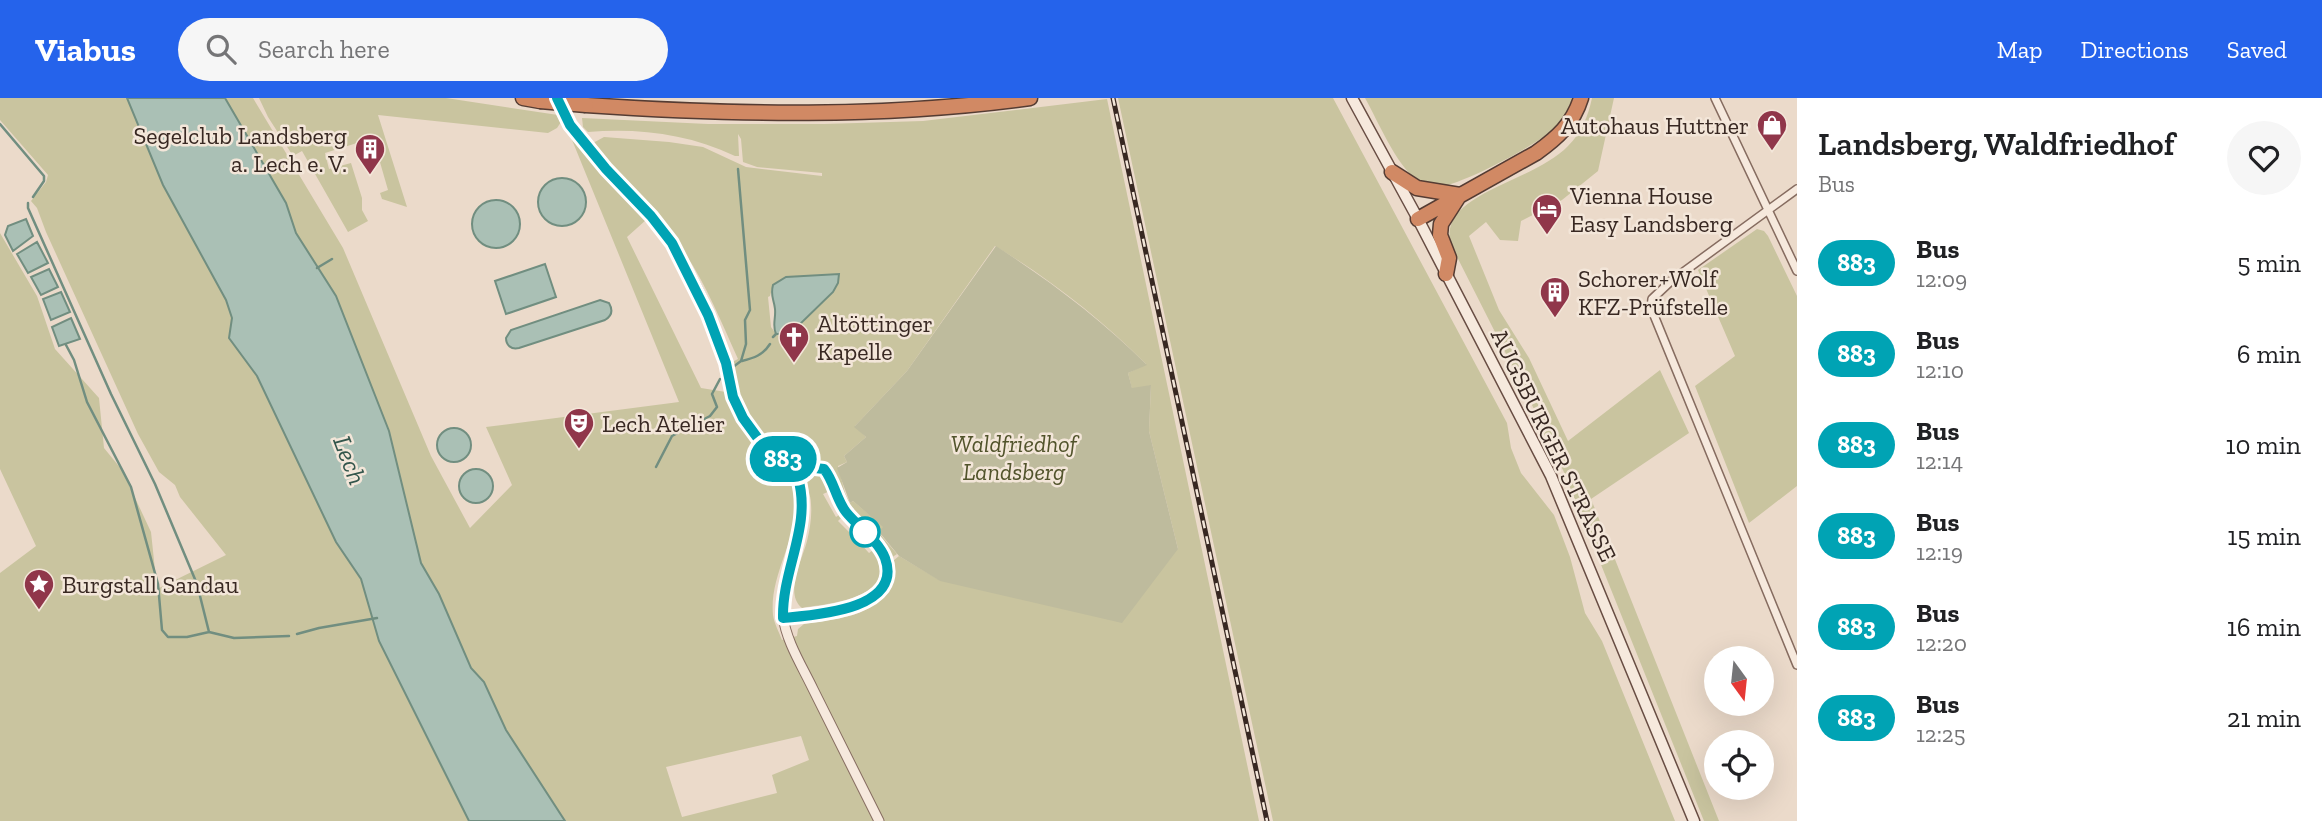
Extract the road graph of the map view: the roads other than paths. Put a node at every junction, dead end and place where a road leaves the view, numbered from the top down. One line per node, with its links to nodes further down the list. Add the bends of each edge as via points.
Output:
1 (523, 98): 3 (highway, bridge, via 707,113 828,113)
2 (557, 98): 15 (street, via 570,125 672,243 706,309 743,418 762,444 790,464 798,478 804,508 785,584 783,618 796,654)
3 (1030, 98)
4 (1352, 98): 7 (main road, AUGSBURGER STRASSE)
5 (1581, 98): 9 (highway, via 1577,112 1554,140)
6 (1716, 98): 10 (street)
7 (1392, 172): 9 (highway, via 1417,188); 11 (main road, AUGSBURGER STRASSE)
8 (1797, 188): 10 (street)
9 (1460, 195): 11 (highway); 13 (highway, via 1441,224 1449,258)
10 (1768, 211): 12 (street); 14 (street, via 1671,281 1652,299 1651,308)
11 (1418, 219): 13 (main road, AUGSBURGER STRASSE)
12 (1797, 271)
13 (1446, 274): 16 (main road, AUGSBURGER STRASSE, via 1551,476)
14 (1797, 665)
15 (879, 821)
16 (1694, 821)

